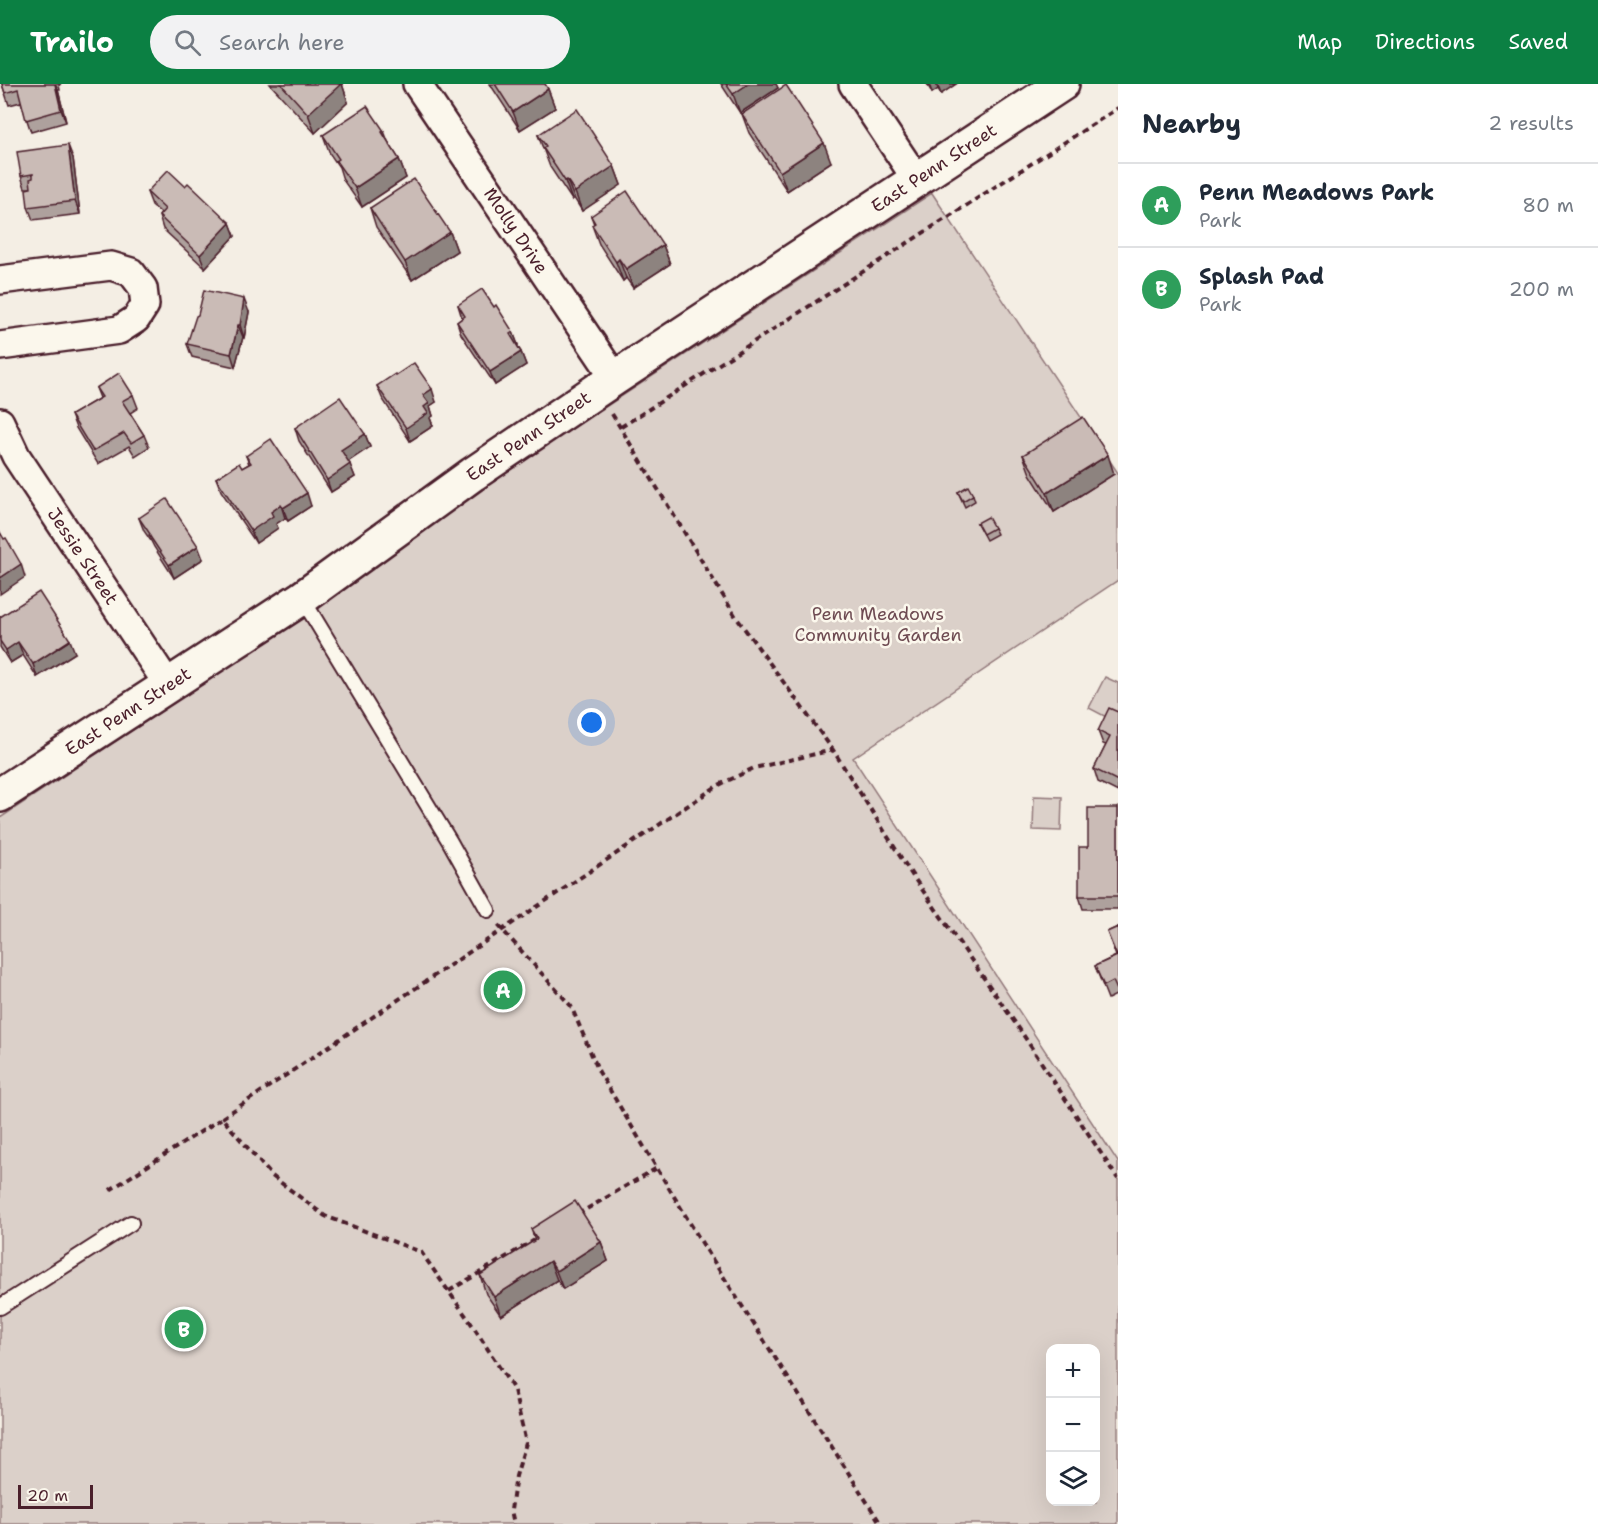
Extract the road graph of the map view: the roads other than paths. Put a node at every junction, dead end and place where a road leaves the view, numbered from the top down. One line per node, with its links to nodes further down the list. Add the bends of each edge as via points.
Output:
1 (417, 84): 7 (street, Molly Drive)
2 (853, 84): 4 (street)
3 (1062, 84): 4 (street, East Penn Street)
4 (917, 180): 7 (street, East Penn Street)
5 (0, 280): 6 (street, via 111,266 131,272 143,288 145,304 136,319 119,330)
6 (0, 346)
7 (606, 384): 9 (street, East Penn Street)
8 (0, 422): 10 (street, Jessie Street, via 16,456)
9 (302, 598): 10 (street, East Penn Street); 12 (lane)
10 (169, 686): 11 (street, East Penn Street)
11 (0, 795)
12 (488, 910)
13 (131, 1223): 14 (lane)
14 (0, 1307)

